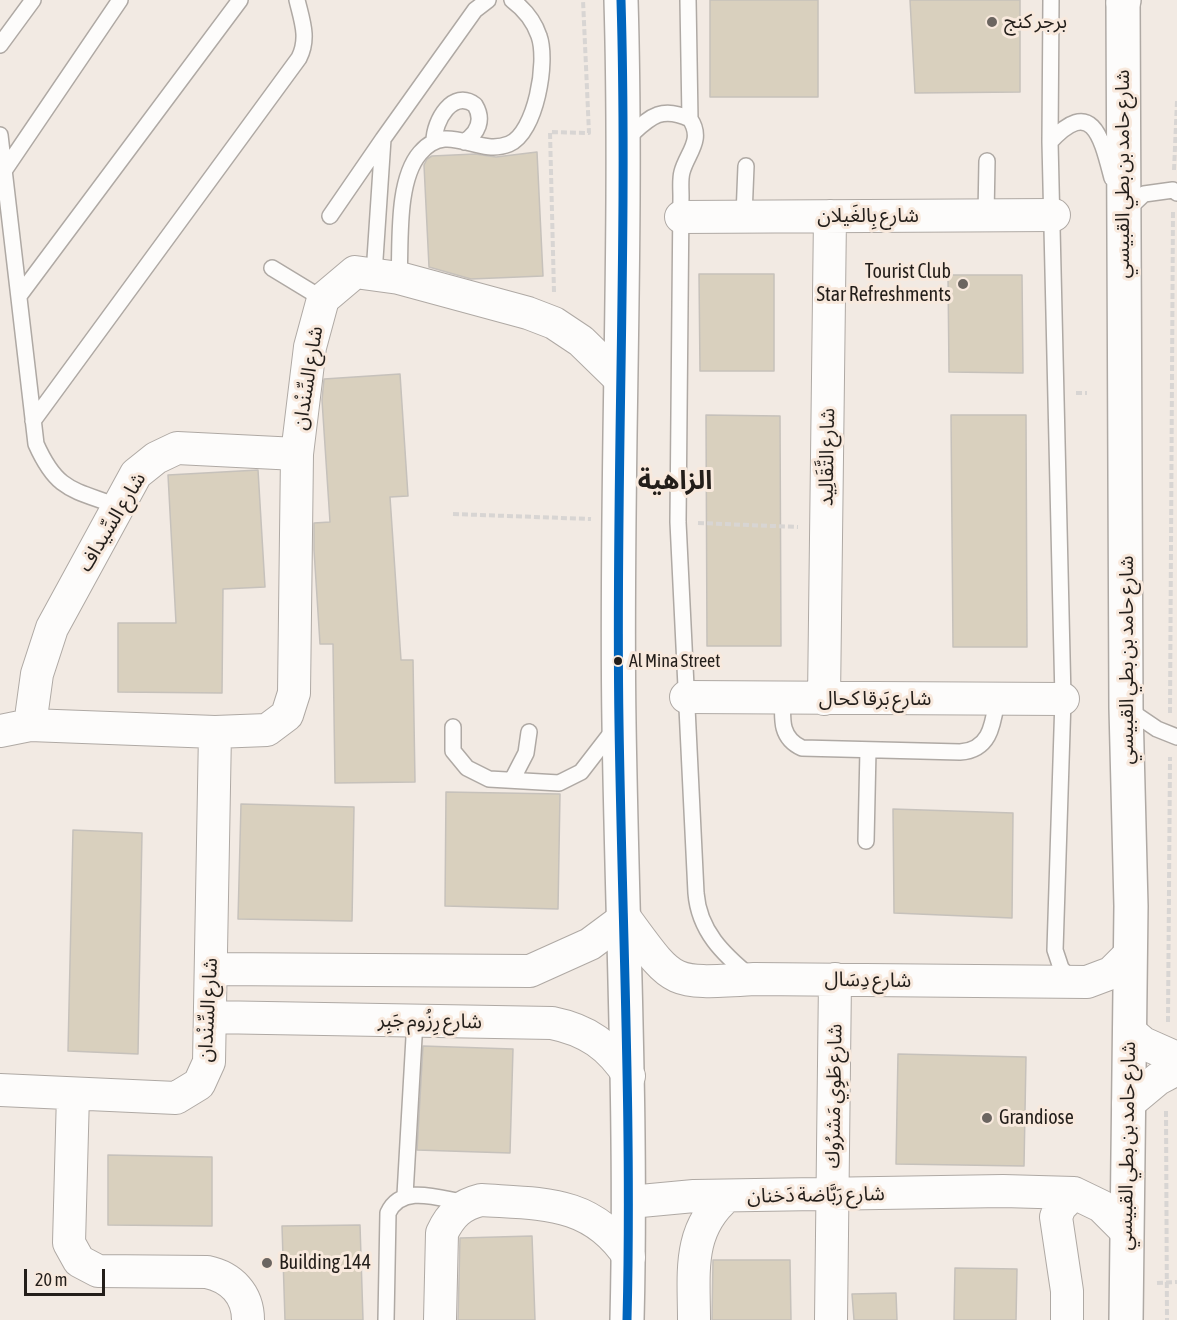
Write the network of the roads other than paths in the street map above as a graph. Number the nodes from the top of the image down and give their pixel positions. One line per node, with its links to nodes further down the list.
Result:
1 (33, 0): 11 (lane)
2 (120, 0): 21 (lane)
3 (240, 0): 34 (lane)
4 (297, 0): 37 (lane)
5 (488, 0): 14 (lane)
6 (512, 0): 18 (lane)
7 (621, 0): 15 (main road)
8 (688, 0): 12 (lane)
9 (1051, 0): 17 (lane)
10 (1123, 1): 30 (main road, شارع حامد بن بطي القبيسي)
11 (0, 45)
12 (690, 119): 15 (lane); 31 (lane)
13 (0, 135): 21 (lane)
14 (383, 139): 22 (lane); 27 (lane)
15 (625, 140): 36 (main road)
16 (434, 141): 18 (lane); 18 (lane); 23 (lane)
17 (1050, 141): 26 (lane); 30 (lane)
18 (464, 142)
19 (987, 161): 25 (lane)
20 (746, 166): 28 (lane)
21 (4, 171): 34 (lane)
22 (380, 184): 23 (lane); 33 (lane)
23 (405, 185): 33 (lane)
24 (1175, 198): 30 (lane)
25 (986, 215): 26 (street, شارع بِالغَيلان); 29 (street, شارع بِالغَيلان)
26 (1054, 215): 44 (lane)
27 (330, 216)
28 (744, 216): 29 (street, شارع بِالغَيلان); 31 (street, شارع بِالغَيلان)
29 (830, 216): 42 (street, شارع التَّقَالِيد)
30 (1122, 216): 45 (main road, شارع حامد بن بطي القبيسي)
31 (681, 217): 40 (lane)
32 (272, 268): 35 (lane)
33 (387, 276): 35 (street, شارع السِّنْدان); 36 (street, شارع السِّنْدان)
34 (19, 296): 37 (lane)
35 (323, 299): 38 (street, شارع السِّنْدان)
36 (620, 380): 46 (main road)
37 (33, 421): 39 (lane)
38 (297, 454): 39 (street, شارع السِّيداف); 50 (street, شارع السِّنْدان)
39 (117, 506): 47 (street, شارع السِّيداف)
40 (686, 697): 41 (street, شارع بَرقا كحال); 57 (lane)
41 (783, 698): 42 (street, شارع بَرقا كحال); 53 (lane)
42 (824, 699): 43 (street, شارع بَرقا كحال)
43 (997, 699): 44 (street, شارع بَرقا كحال); 53 (lane)
44 (1063, 699): 58 (lane)
45 (1126, 708): 52 (lane); 59 (main road, شارع حامد بن بطي القبيسي)
46 (619, 723): 54 (lane); 56 (main road)
47 (30, 725): 49 (street, شارع السِّنْدان); 50 (street, شارع السِّنْدان)
48 (453, 728): 54 (lane)
49 (0, 731)
50 (215, 732): 60 (street, شارع السِّنْدان)
51 (528, 732): 54 (lane)
52 (1173, 742)
53 (868, 750): 55 (lane)
54 (512, 780)
55 (866, 841)
56 (625, 918): 60 (street); 63 (street, شارع دِسَال); 71 (main road)
57 (717, 946): 61 (lane); 63 (lane)
58 (1055, 950): 64 (lane); 65 (lane)
59 (1130, 954): 65 (street, شارع دِسَال); 68 (main road, شارع حامد بن بطي القبيسي)
60 (212, 969): 66 (street, شارع السِّنْدان)
61 (754, 979): 62 (street, شارع دِسَال); 63 (street, شارع دِسَال)
62 (835, 979): 64 (street, شارع دِسَال); 78 (street, شارع طَوِي مَشرُوك)
63 (699, 982)
64 (1022, 982): 65 (street, شارع دِسَال)
65 (1073, 982)
66 (210, 1017): 67 (street, شارع رِزُوم جَبِر); 73 (street, شارع السِّنْدان)
67 (415, 1020): 71 (street, شارع رِزُوم جَبِر); 77 (lane)
68 (1129, 1031): 69 (street); 74 (main road, شارع حامد بن بطي القبيسي)
69 (1177, 1058)
70 (1177, 1069): 74 (street)
71 (629, 1076): 80 (main road)
72 (0, 1090): 73 (street, شارع السِّنْدان)
73 (73, 1094): 85 (street)
74 (1128, 1104): 83 (main road, شارع حامد بن بطي القبيسي)
75 (1003, 1191): 76 (street, شارع رَبَّاضة دَخنان); 78 (street, شارع رَبَّاضة دَخنان); 82 (street, شارع رَبَّاضة دَخنان)
76 (1074, 1193): 82 (street); 83 (street, شارع رَبَّاضة دَخنان)
77 (405, 1195): 81 (lane); 86 (lane)
78 (833, 1195): 79 (street, شارع رَبَّاضة دَخنان); 90 (street, شارع طَوِي مَشرُوك)
79 (727, 1196): 80 (street, شارع رَبَّاضة دَخنان); 89 (street)
80 (630, 1202): 84 (main road)
81 (468, 1203): 84 (street); 87 (street)
82 (1057, 1223): 91 (street)
83 (1126, 1231): 92 (main road, شارع حامد بن بطي القبيسي)
84 (629, 1257): 88 (main road)
85 (248, 1320)
86 (386, 1320)
87 (440, 1320)
88 (627, 1320)
89 (694, 1320)
90 (831, 1320)
91 (1067, 1320)
92 (1126, 1320)

